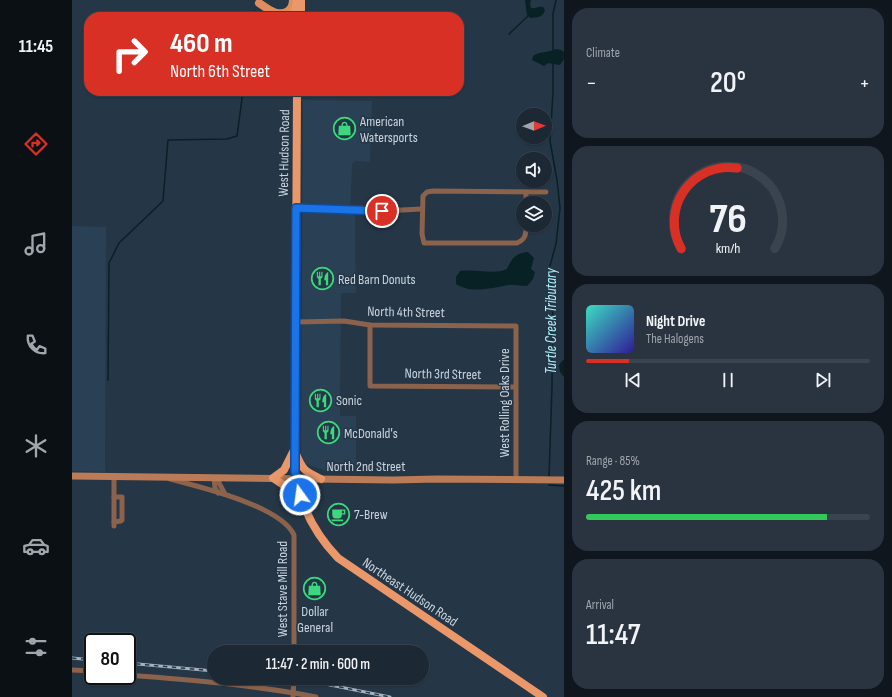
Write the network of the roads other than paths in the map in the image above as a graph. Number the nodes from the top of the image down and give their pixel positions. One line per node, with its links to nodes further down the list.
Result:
1 (293, 0): 7 (main road)
2 (297, 0): 8 (highway)
3 (301, 0): 9 (highway)
4 (257, 2): 5 (main road); 6 (main road)
5 (266, 12)
6 (274, 12)
7 (286, 12)
8 (294, 12)
9 (301, 12)
10 (297, 96): 14 (highway, West Hudson Road)
11 (526, 192): 12 (street); 13 (street); 15 (street)
12 (546, 192)
13 (526, 196)
14 (296, 208): 15 (street); 17 (highway, West Hudson Road)
15 (422, 209): 16 (street)
16 (526, 232)
17 (296, 322): 18 (street, North 4th Street); 21 (highway, West Hudson Road)
18 (370, 325): 19 (street, North 4th Street); 20 (street, North 3rd Street)
19 (516, 326): 20 (street, West Rolling Oaks Drive)
20 (515, 387): 29 (street, West Rolling Oaks Drive)
21 (295, 450): 26 (highway); 27 (highway, West Hudson Road); 28 (highway)
22 (72, 476): 23 (main road, North 2nd Street)
23 (114, 477): 24 (main road, North 2nd Street); 34 (street)
24 (167, 478): 25 (main road, North 2nd Street); 31 (street, West Stave Mill Road)
25 (216, 478): 26 (main road, North 2nd Street); 31 (street); 32 (street)
26 (273, 478): 27 (main road, North 2nd Street); 33 (highway)
27 (296, 479): 28 (main road, North 2nd Street); 33 (highway, Northeast Hudson Road)
28 (321, 479): 29 (main road, North 2nd Street)
29 (516, 480): 30 (main road, North 2nd Street)
30 (564, 480)
31 (218, 493): 32 (street, West Stave Mill Road)
32 (225, 494): 35 (street, West Stave Mill Road)
33 (300, 495): 42 (highway, Northeast Hudson Road)
34 (114, 497): 34 (street)
35 (294, 645)
36 (72, 670): 37 (street)
37 (84, 671)
38 (136, 675): 40 (street)
39 (294, 685): 40 (street)
40 (293, 695): 41 (street)
41 (316, 697)
42 (543, 697)

